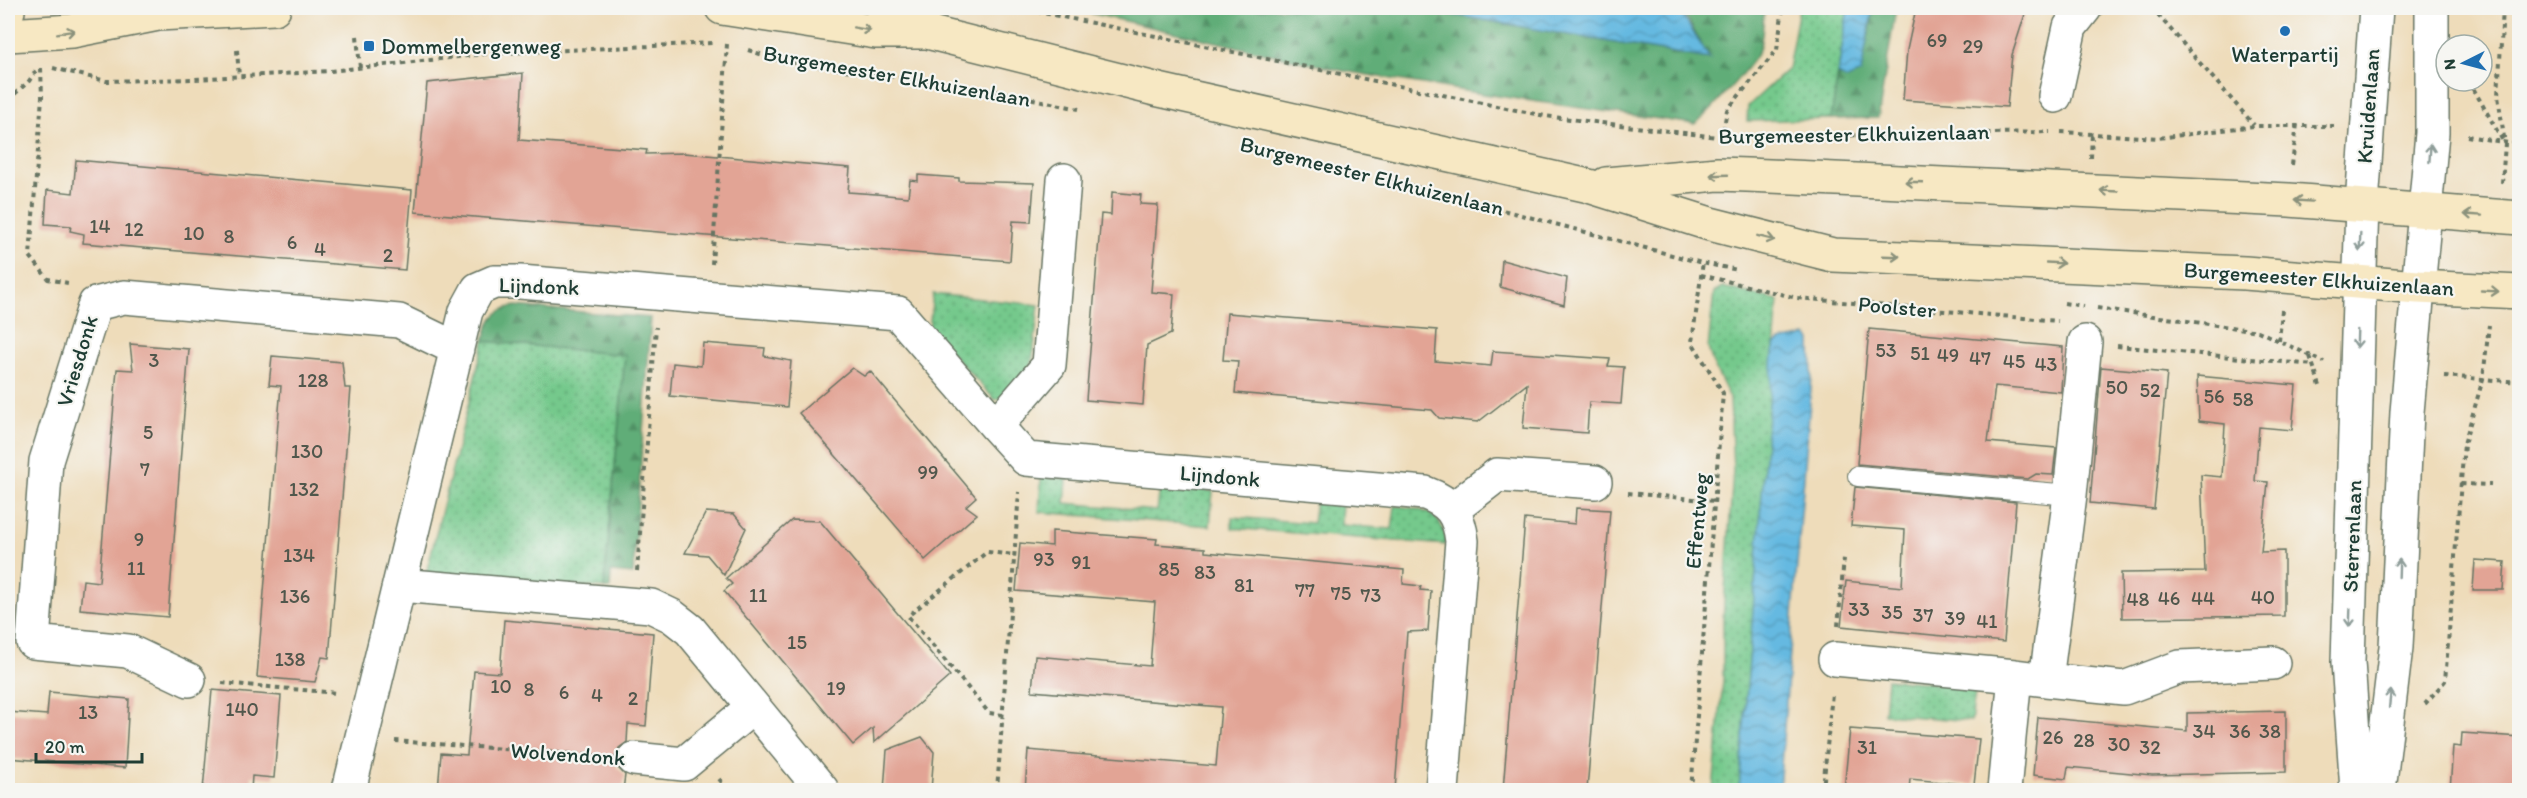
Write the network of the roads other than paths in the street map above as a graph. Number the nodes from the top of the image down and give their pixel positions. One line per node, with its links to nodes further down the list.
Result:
1 (124, 8): 8 (street)
2 (274, 8): 8 (street)
3 (722, 8): 9 (street, Burgemeester Elkhuizenlaan, one-way to 9)
4 (882, 8): 9 (street, Burgemeester Elkhuizenlaan)
5 (2085, 8): 11 (street)
6 (2376, 8): 14 (street, Kruidenlaan)
7 (2432, 8): 15 (street, one-way to 7)
8 (158, 14): 10 (street, one-way to 8)
9 (931, 33): 13 (street, Burgemeester Elkhuizenlaan)
10 (8, 35)
11 (2055, 96)
12 (1064, 180): 22 (street)
13 (1589, 186): 14 (street, Burgemeester Elkhuizenlaan, one-way to 13); 17 (street, Burgemeester Elkhuizenlaan, one-way to 17)
14 (2362, 204): 15 (street, Burgemeester Elkhuizenlaan); 17 (street, Kruidenlaan, one-way to 17)
15 (2426, 212): 16 (street, Burgemeester Elkhuizenlaan, one-way to 15); 18 (street)
16 (2520, 218)
17 (2359, 280): 18 (street, Burgemeester Elkhuizenlaan); 39 (street, Sterrenlaan, one-way to 39)
18 (2418, 287): 19 (street, Burgemeester Elkhuizenlaan, one-way to 19); 40 (street, one-way to 18)
19 (2520, 292)
20 (2085, 342): 25 (street)
21 (457, 349): 22 (street, Lijndonk); 27 (street, Lijndonk); 28 (street, Vriesdonk)
22 (996, 426): 26 (street, Lijndonk)
23 (1858, 476): 25 (lane)
24 (1595, 482): 26 (street)
25 (2070, 495): 31 (street)
26 (1453, 509): 37 (street)
27 (399, 585): 33 (street); 35 (street, Lijndonk)
28 (20, 641): 32 (street, Vriesdonk)
29 (1835, 658): 31 (street)
30 (2273, 663): 31 (street)
31 (2030, 678): 38 (street)
32 (189, 680)
33 (753, 707): 34 (street, Wolvendonk); 36 (street)
34 (634, 759)
35 (349, 790)
36 (822, 790)
37 (1442, 790)
38 (2004, 790)
39 (2357, 790)
40 (2379, 790)

